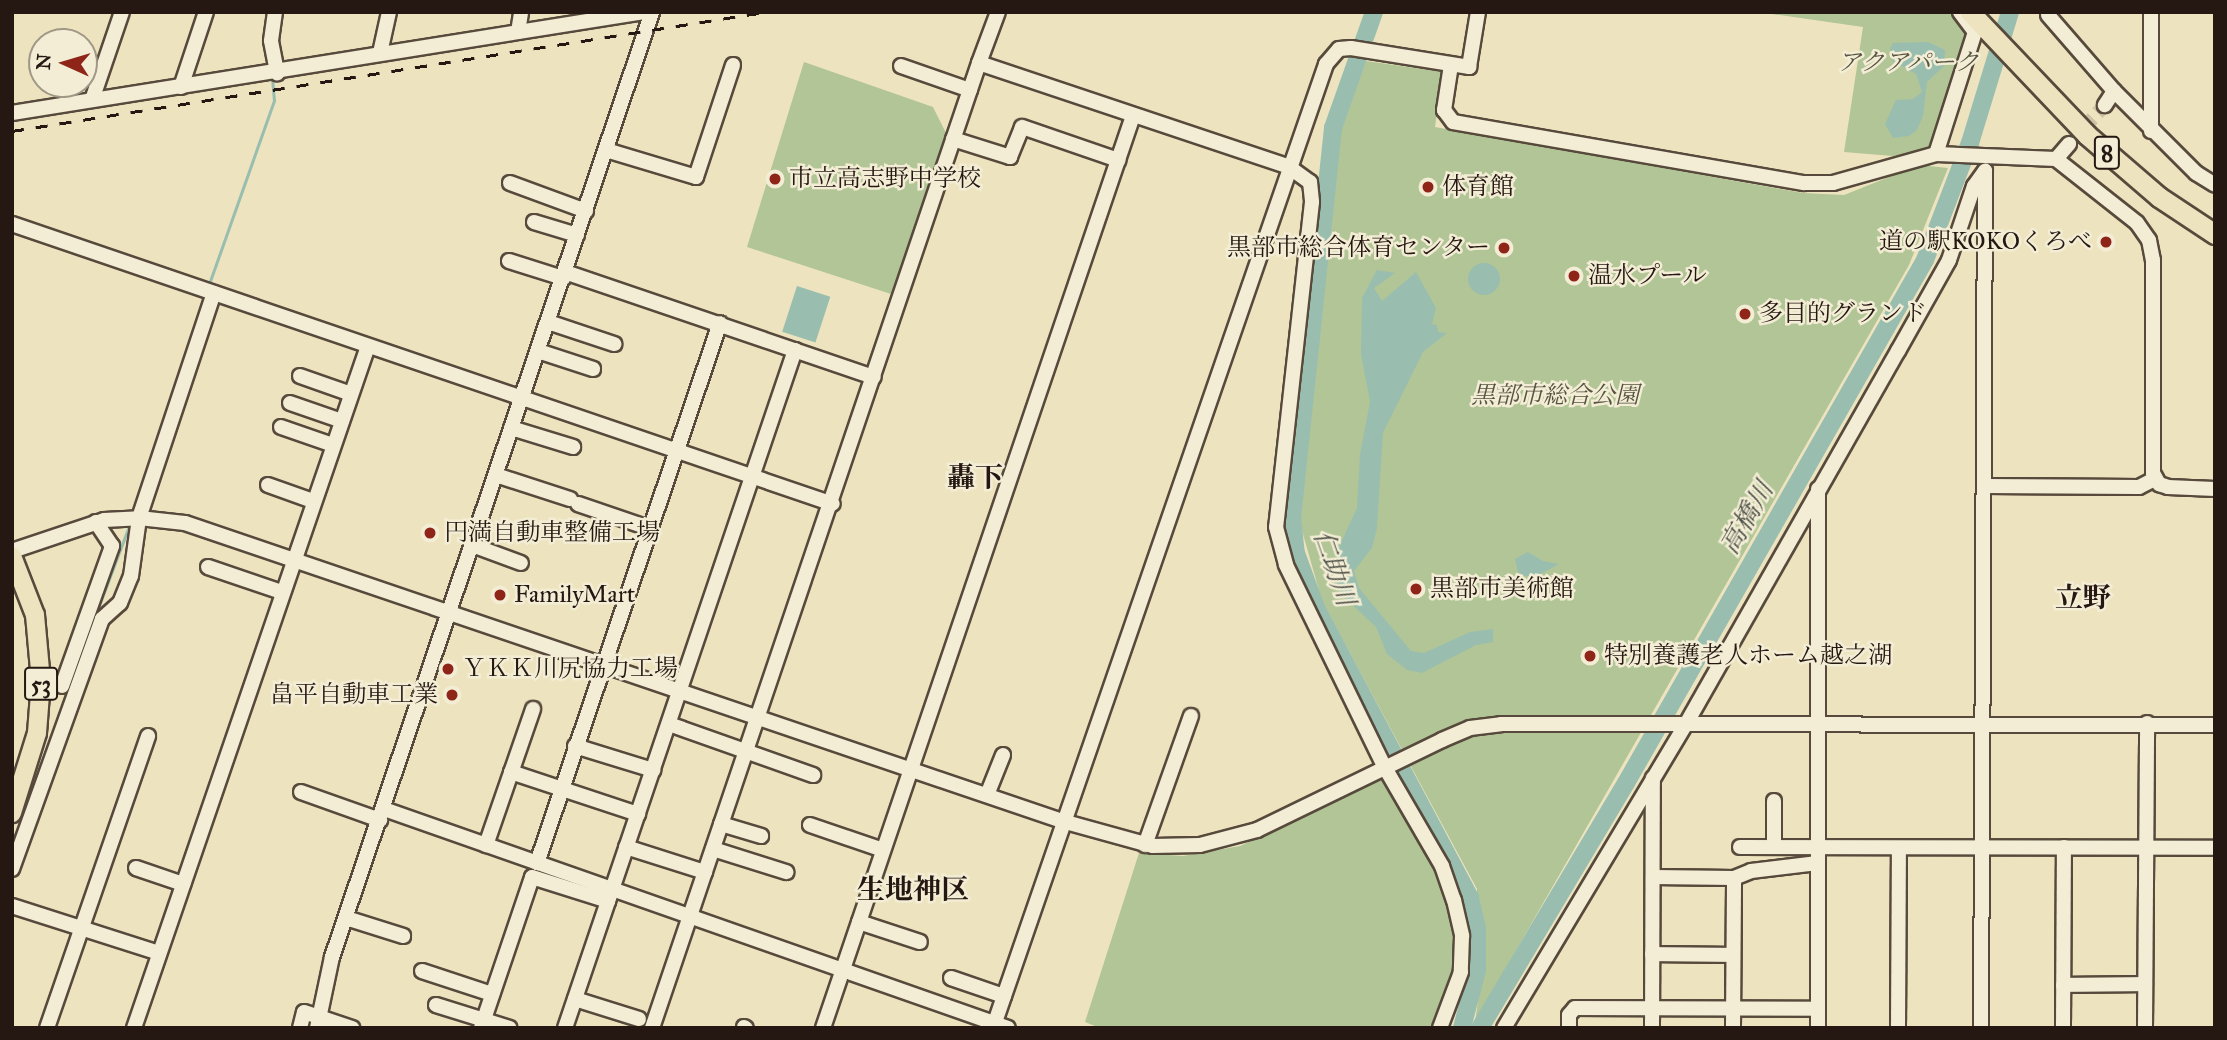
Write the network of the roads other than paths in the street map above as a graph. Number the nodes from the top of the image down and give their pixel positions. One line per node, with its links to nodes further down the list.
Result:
1 (121, 12): 24 (street)
2 (206, 12): 21 (street)
3 (275, 12): 20 (street)
4 (389, 12): 15 (street)
5 (521, 12): 14 (street)
6 (644, 12): 14 (street)
7 (652, 12): 31 (street)
8 (998, 12): 16 (street)
9 (1478, 12): 18 (street)
10 (1960, 12): 32 (street)
11 (2151, 12): 28 (street)
12 (2048, 15): 23 (street)
13 (1976, 18): 43 (highway, 8)
14 (518, 33): 15 (street)
15 (380, 53): 20 (street)
16 (979, 63): 22 (street); 27 (street)
17 (733, 65): 31 (street)
18 (1451, 65): 32 (street); 36 (street)
19 (901, 66): 22 (street)
20 (277, 73): 21 (street)
21 (181, 87): 24 (street)
22 (970, 90): 29 (street)
23 (2115, 91): 25 (street); 28 (street)
24 (92, 100): 26 (street)
25 (2105, 105)
26 (12, 113)
27 (1133, 116): 35 (street); 36 (street)
28 (2151, 131): 39 (street)
29 (953, 139): 35 (street); 56 (street)
30 (2069, 144): 34 (street)
31 (606, 150): 40 (street)
32 (1940, 154): 33 (street)
33 (1985, 155): 34 (street); 37 (street)
34 (2056, 159): 68 (street)
35 (1118, 160): 103 (street)
36 (1289, 167): 102 (street); 116 (street)
37 (1986, 171): 70 (street); 71 (street)
38 (510, 183): 40 (street)
39 (2215, 185)
40 (586, 211): 44 (street)
41 (534, 222): 44 (street)
42 (12, 224): 47 (street)
43 (2215, 234)
44 (578, 235): 46 (street)
45 (509, 261): 46 (street)
46 (564, 275): 48 (street); 49 (street)
47 (214, 293): 51 (street); 75 (street)
48 (548, 322): 50 (street); 52 (street)
49 (720, 323): 53 (street); 65 (street)
50 (614, 344)
51 (368, 346): 57 (street); 58 (street)
52 (538, 351): 54 (street); 58 (street)
53 (795, 351): 56 (street); 67 (street)
54 (593, 369)
55 (300, 376): 57 (street)
56 (874, 377): 74 (street)
57 (351, 394): 60 (street)
58 (521, 400): 62 (street); 65 (street)
59 (290, 403): 60 (street)
60 (342, 421): 63 (street)
61 (281, 427): 63 (street)
62 (511, 428): 64 (street); 66 (street)
63 (333, 445): 73 (street)
64 (573, 447)
65 (676, 451): 67 (street); 77 (street)
66 (496, 475): 77 (street); 78 (street)
67 (754, 477): 74 (street); 88 (street)
68 (2155, 479): 70 (street); 72 (street)
69 (268, 485): 73 (street)
70 (1986, 486): 92 (street)
71 (1818, 487): 95 (street); 96 (street)
72 (2215, 489)
73 (313, 501): 80 (street)
74 (833, 504): 90 (street)
75 (139, 518): 76 (street); 80 (street); 87 (street)
76 (96, 522): 79 (street); 87 (street)
77 (649, 527): 85 (street)
78 (472, 545): 81 (street); 84 (street)
79 (12, 553): 86 (main road, 53)
80 (293, 559): 83 (street); 84 (street)
81 (521, 563)
82 (208, 567): 83 (street)
83 (282, 592): 141 (street)
84 (449, 612): 85 (street); 114 (street)
85 (601, 665): 88 (street); 99 (street)
86 (41, 681): 87 (street); 108 (main road, 53)
87 (69, 689): 136 (street)
88 (681, 691): 90 (street); 94 (street)
89 (533, 709): 105 (street)
90 (757, 716): 100 (street); 103 (street)
91 (1191, 716): 121 (street)
92 (1984, 723): 93 (street); 96 (street); 129 (street)
93 (2147, 723): 97 (street); 125 (street)
94 (669, 724): 100 (street); 104 (street)
95 (1686, 724): 96 (street); 102 (street); 107 (street)
96 (1817, 724): 127 (street)
97 (2215, 725)
98 (148, 736): 147 (street)
99 (580, 748): 104 (street); 109 (street)
100 (745, 752): 106 (street); 117 (street)
101 (1003, 755): 111 (street)
102 (1386, 765): 121 (street); 177 (street)
103 (910, 768): 111 (street); 132 (street)
104 (653, 770): 115 (street)
105 (511, 772): 109 (street); 120 (street)
106 (813, 775)
107 (1653, 776): 139 (street); 178 (street)
108 (16, 777): 113 (main road, 53)
109 (565, 790): 115 (street); 133 (street)
110 (301, 792): 114 (street)
111 (988, 795): 116 (street)
112 (1774, 802): 126 (street)
113 (12, 813)
114 (382, 814): 120 (street); 145 (street)
115 (638, 814): 122 (street)
116 (1062, 821): 121 (street); 159 (street)
117 (721, 824): 119 (street); 131 (street)
118 (810, 825): 132 (street)
119 (761, 836)
120 (486, 845): 133 (street)
121 (1146, 845)
122 (626, 847): 137 (street); 142 (street)
123 (1740, 847): 126 (street)
124 (2064, 847): 125 (street); 129 (street); 157 (street)
125 (2146, 847): 130 (street); 156 (street)
126 (1774, 848): 127 (street)
127 (1818, 848): 128 (street); 134 (street)
128 (1899, 848): 129 (street); 183 (street)
129 (1983, 848): 184 (street)
130 (2215, 848)
131 (713, 849): 137 (street); 138 (street)
132 (883, 850): 146 (street)
133 (537, 863): 142 (street)
134 (1818, 863): 140 (street); 164 (street)
135 (136, 868): 141 (street)
136 (12, 869)
137 (705, 872): 144 (street)
138 (786, 872)
139 (1653, 877): 140 (street); 151 (street)
140 (1734, 878): 152 (street)
141 (183, 884): 150 (street)
142 (609, 896): 144 (street); 158 (street); 160 (street)
143 (12, 906): 147 (street)
144 (691, 916): 153 (street); 175 (street)
145 (345, 918): 148 (street); 166 (street)
146 (859, 922): 149 (street); 153 (street)
147 (82, 929): 150 (street); 169 (street)
148 (403, 936)
149 (920, 942)
150 (159, 953): 170 (street)
151 (1652, 954): 152 (street); 163 (street)
152 (1734, 956): 162 (street)
153 (843, 970): 168 (street); 176 (street)
154 (422, 971): 158 (street)
155 (951, 978): 159 (street)
156 (2145, 984): 157 (street); 186 (street)
157 (2063, 985): 185 (street)
158 (492, 994): 167 (street)
159 (1004, 996): 168 (street)
160 (575, 999): 165 (street); 174 (street)
161 (436, 1004): 167 (street)
162 (1733, 1007): 163 (street); 164 (street); 181 (street)
163 (1652, 1008): 179 (street); 180 (street)
164 (1818, 1009): 182 (street)
165 (639, 1019)
166 (317, 1022): 171 (street); 172 (street)
167 (482, 1023): 173 (street)
168 (999, 1026)
169 (47, 1028)
170 (134, 1028)
171 (300, 1028)
172 (352, 1028)
173 (510, 1028)
174 (565, 1028)
175 (652, 1028)
176 (824, 1028)
177 (1440, 1028)
178 (1504, 1028)
179 (1569, 1028)
180 (1652, 1028)
181 (1733, 1028)
182 (1818, 1028)
183 (1898, 1028)
184 (1981, 1028)
185 (2063, 1028)
186 (2145, 1028)

